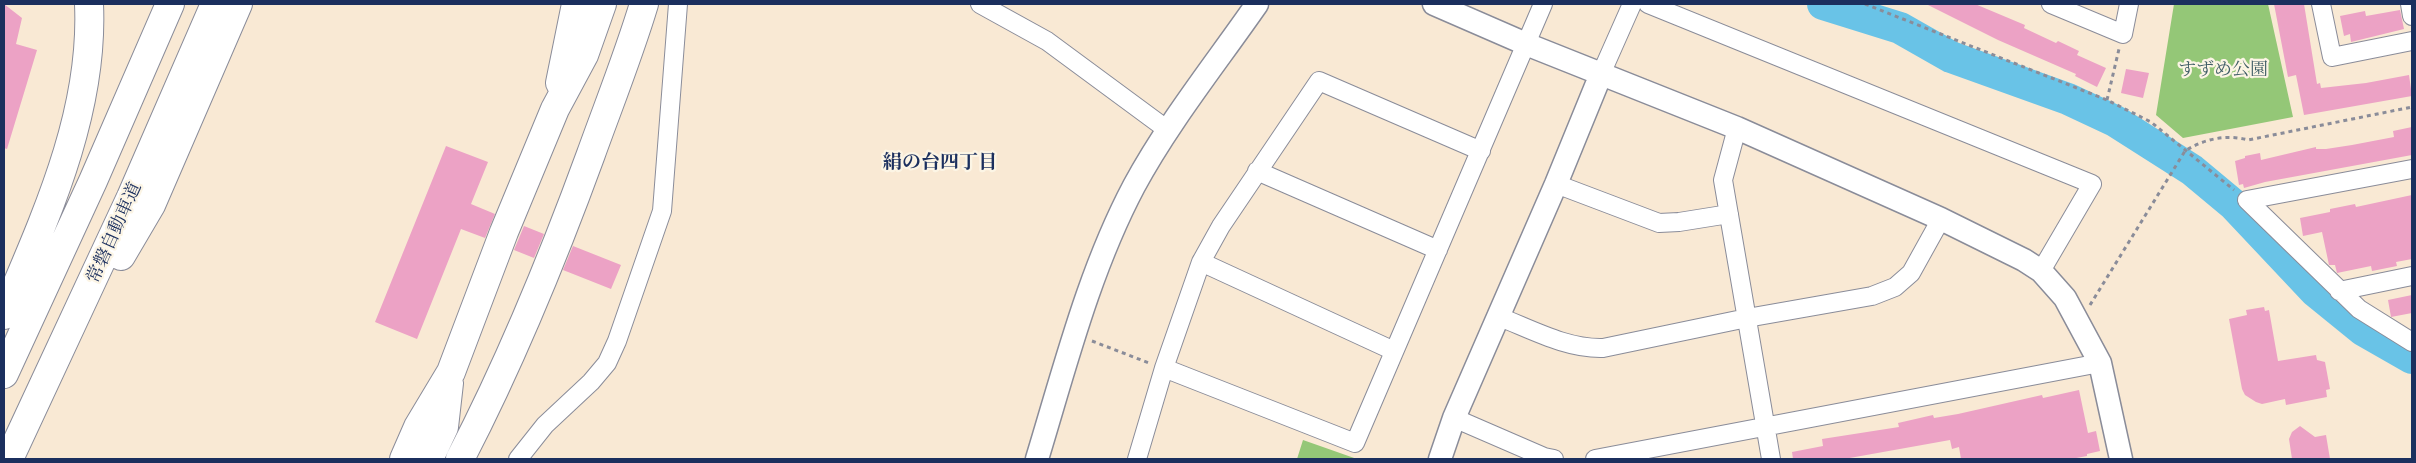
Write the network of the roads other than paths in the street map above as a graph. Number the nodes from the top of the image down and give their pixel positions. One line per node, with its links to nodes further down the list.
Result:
1 (89, 4): 39 (highway)
2 (170, 4): 47 (highway)
3 (215, 4): 48 (highway, 常磐自動車道)
4 (238, 4): 48 (highway)
5 (576, 4): 25 (highway)
6 (602, 4): 25 (highway)
7 (633, 4): 21 (highway)
8 (644, 4): 21 (highway)
9 (678, 4): 57 (street)
10 (980, 4): 27 (street)
11 (1256, 4): 27 (street)
12 (1434, 4): 23 (street)
13 (1543, 4): 23 (street)
14 (1632, 4): 24 (street)
15 (1648, 4): 36 (street)
16 (2050, 4): 17 (street)
17 (2129, 4)
18 (2321, 4): 22 (street)
19 (2410, 4): 20 (street)
20 (2412, 16)
21 (633, 41): 49 (highway)
22 (2412, 41)
23 (1526, 44): 24 (street); 28 (street)
24 (1601, 74): 26 (street); 31 (street)
25 (555, 109): 46 (highway)
26 (1737, 128): 32 (street); 33 (street)
27 (1169, 131): 58 (street)
28 (1481, 151): 30 (street); 34 (street)
29 (2412, 169): 38 (street)
30 (1257, 171): 34 (street); 35 (street)
31 (1556, 184): 32 (street); 40 (street)
32 (1729, 214): 41 (street)
33 (1941, 218): 36 (street); 41 (street)
34 (1438, 250): 43 (street)
35 (1201, 262): 43 (street); 45 (street)
36 (2041, 271): 44 (street)
37 (2412, 276): 38 (street)
38 (2339, 291): 42 (street)
39 (4, 315)
40 (1497, 316): 41 (street); 50 (street)
41 (1747, 318): 51 (street)
42 (2412, 342)
43 (1394, 351): 45 (street)
44 (2100, 363): 51 (street); 64 (street)
45 (1164, 368): 59 (street)
46 (451, 372): 53 (highway); 54 (highway)
47 (4, 374)
48 (45, 385): 52 (highway, 常磐自動車道)
49 (484, 413): 55 (highway); 56 (highway)
50 (1454, 418): 60 (street); 61 (street)
51 (1764, 426): 62 (street); 63 (street)
52 (11, 455)
53 (404, 459)
54 (429, 459)
55 (460, 459)
56 (472, 459)
57 (518, 459)
58 (1037, 459)
59 (1137, 459)
60 (1440, 459)
61 (1554, 459)
62 (1594, 459)
63 (1771, 459)
64 (2121, 459)

